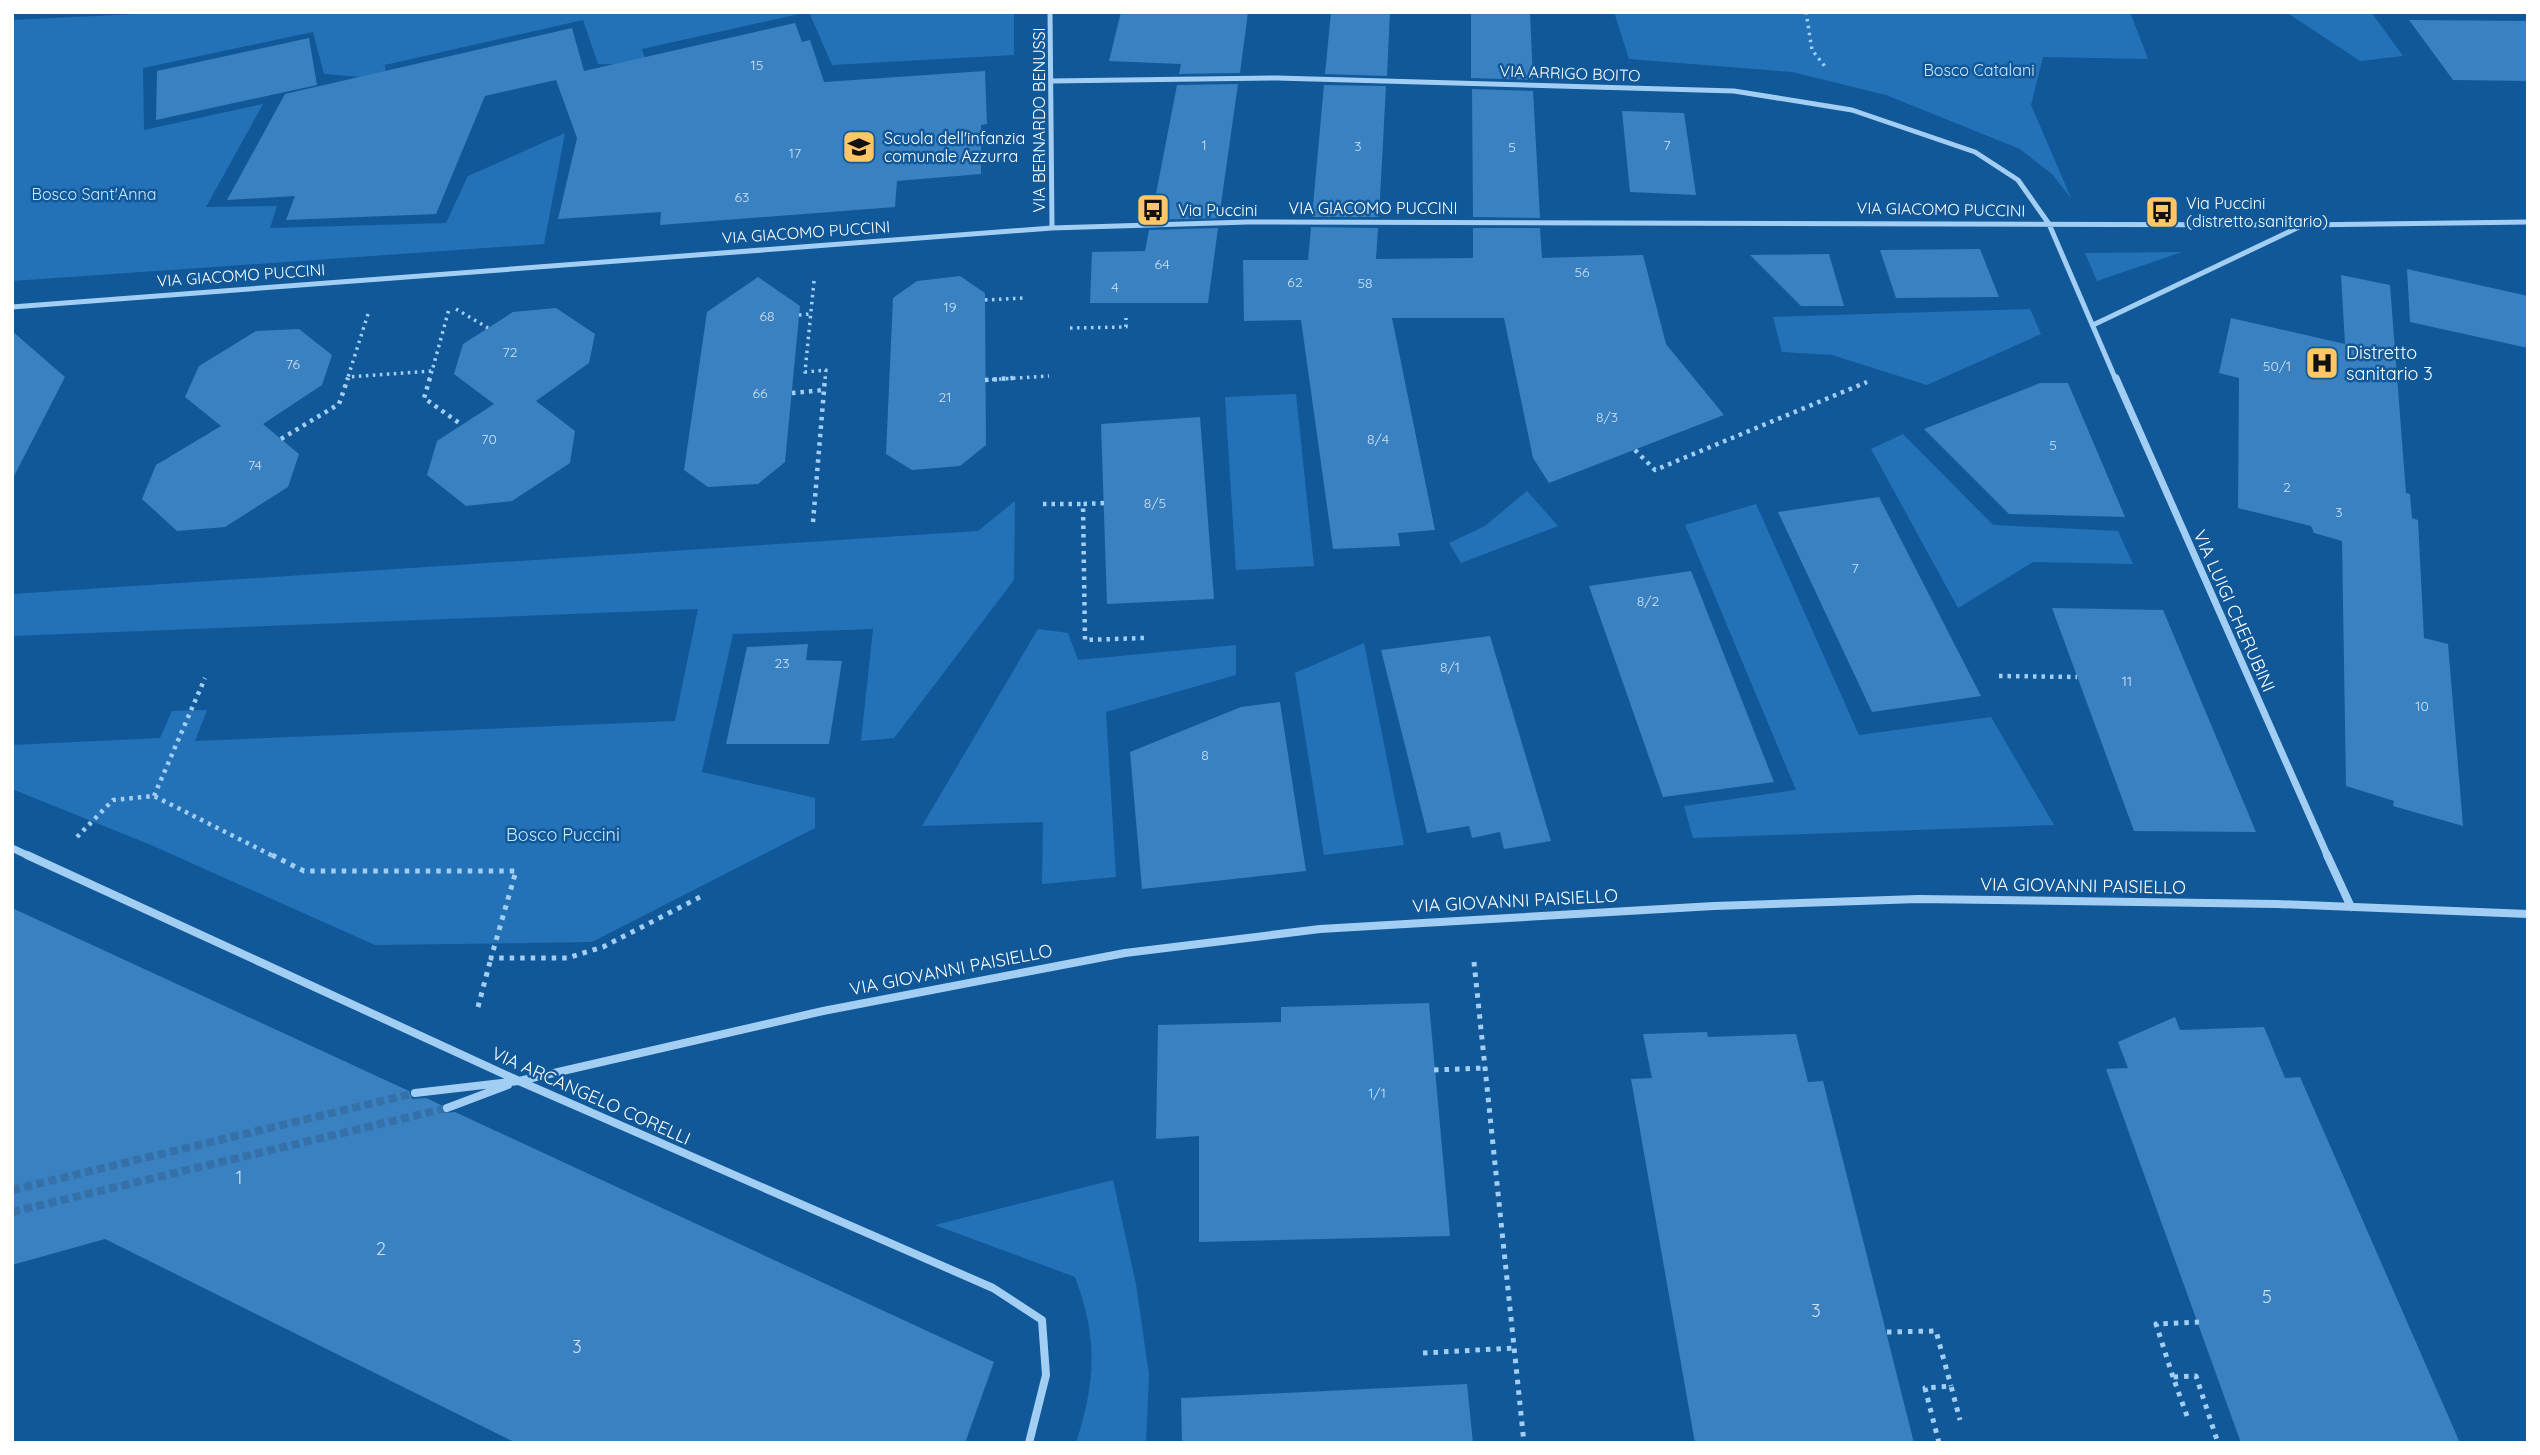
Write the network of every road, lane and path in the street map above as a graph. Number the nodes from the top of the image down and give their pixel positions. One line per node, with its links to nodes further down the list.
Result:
1 (1050, 12): 4 (street, VIA BERNARDO BENUSSI)
2 (1806, 12): 3 (path)
3 (1828, 70)
4 (1051, 81): 6 (street, VIA ARRIGO BOITO); 8 (street, VIA BERNARDO BENUSSI)
5 (2528, 222): 7 (street, VIA GIACOMO PUCCINI)
6 (2049, 224): 7 (street, VIA GIACOMO PUCCINI); 8 (street, VIA GIACOMO PUCCINI); 17 (street, VIA LUIGI CHERUBINI)
7 (2302, 225): 17 (street)
8 (1052, 228): 13 (street, VIA GIACOMO PUCCINI)
9 (814, 279): 15 (path)
10 (1023, 298): 11 (path)
11 (985, 300)
12 (371, 303): 22 (path)
13 (12, 307)
14 (799, 314): 15 (path)
15 (810, 314): 25 (path)
16 (1126, 318): 19 (path)
17 (2093, 325): 42 (street, VIA LUIGI CHERUBINI)
18 (488, 328): 20 (path)
19 (1070, 328)
20 (432, 371): 22 (path); 27 (path)
21 (1049, 376): 23 (path)
22 (348, 377): 28 (path)
23 (985, 380)
24 (1867, 382): 29 (path)
25 (824, 390): 26 (path); 33 (path)
26 (792, 393)
27 (462, 425)
28 (281, 439)
29 (1634, 450)
30 (1104, 503): 32 (path)
31 (1043, 504): 32 (path)
32 (1083, 504): 34 (path)
33 (813, 522)
34 (1144, 638)
35 (1999, 676): 36 (path)
36 (2077, 677)
37 (205, 678): 38 (path)
38 (154, 796): 39 (path); 44 (path)
39 (72, 842)
40 (12, 848): 49 (street, VIA ARCANGELO CORELLI)
41 (704, 895): 44 (path)
42 (2351, 907): 43 (street, VIA GIOVANNI PAISIELLO); 49 (street, VIA GIOVANNI PAISIELLO)
43 (2528, 914)
44 (491, 958): 46 (path)
45 (1474, 962): 47 (path)
46 (478, 1007)
47 (1485, 1068): 48 (path); 54 (path)
48 (1434, 1070)
49 (519, 1081): 50 (street, VIA GIOVANNI PAISIELLO); 51 (street, VIA GIOVANNI PAISIELLO); 60 (street, VIA ARCANGELO CORELLI)
50 (415, 1093)
51 (447, 1108)
52 (2199, 1322): 56 (path)
53 (1887, 1332): 57 (path)
54 (1514, 1348): 55 (path); 61 (path)
55 (1423, 1353)
56 (2173, 1377): 58 (path); 63 (path)
57 (1951, 1386): 59 (path); 62 (path)
58 (2187, 1416)
59 (1960, 1420)
60 (1029, 1443)
61 (1524, 1443)
62 (1939, 1443)
63 (2218, 1443)

